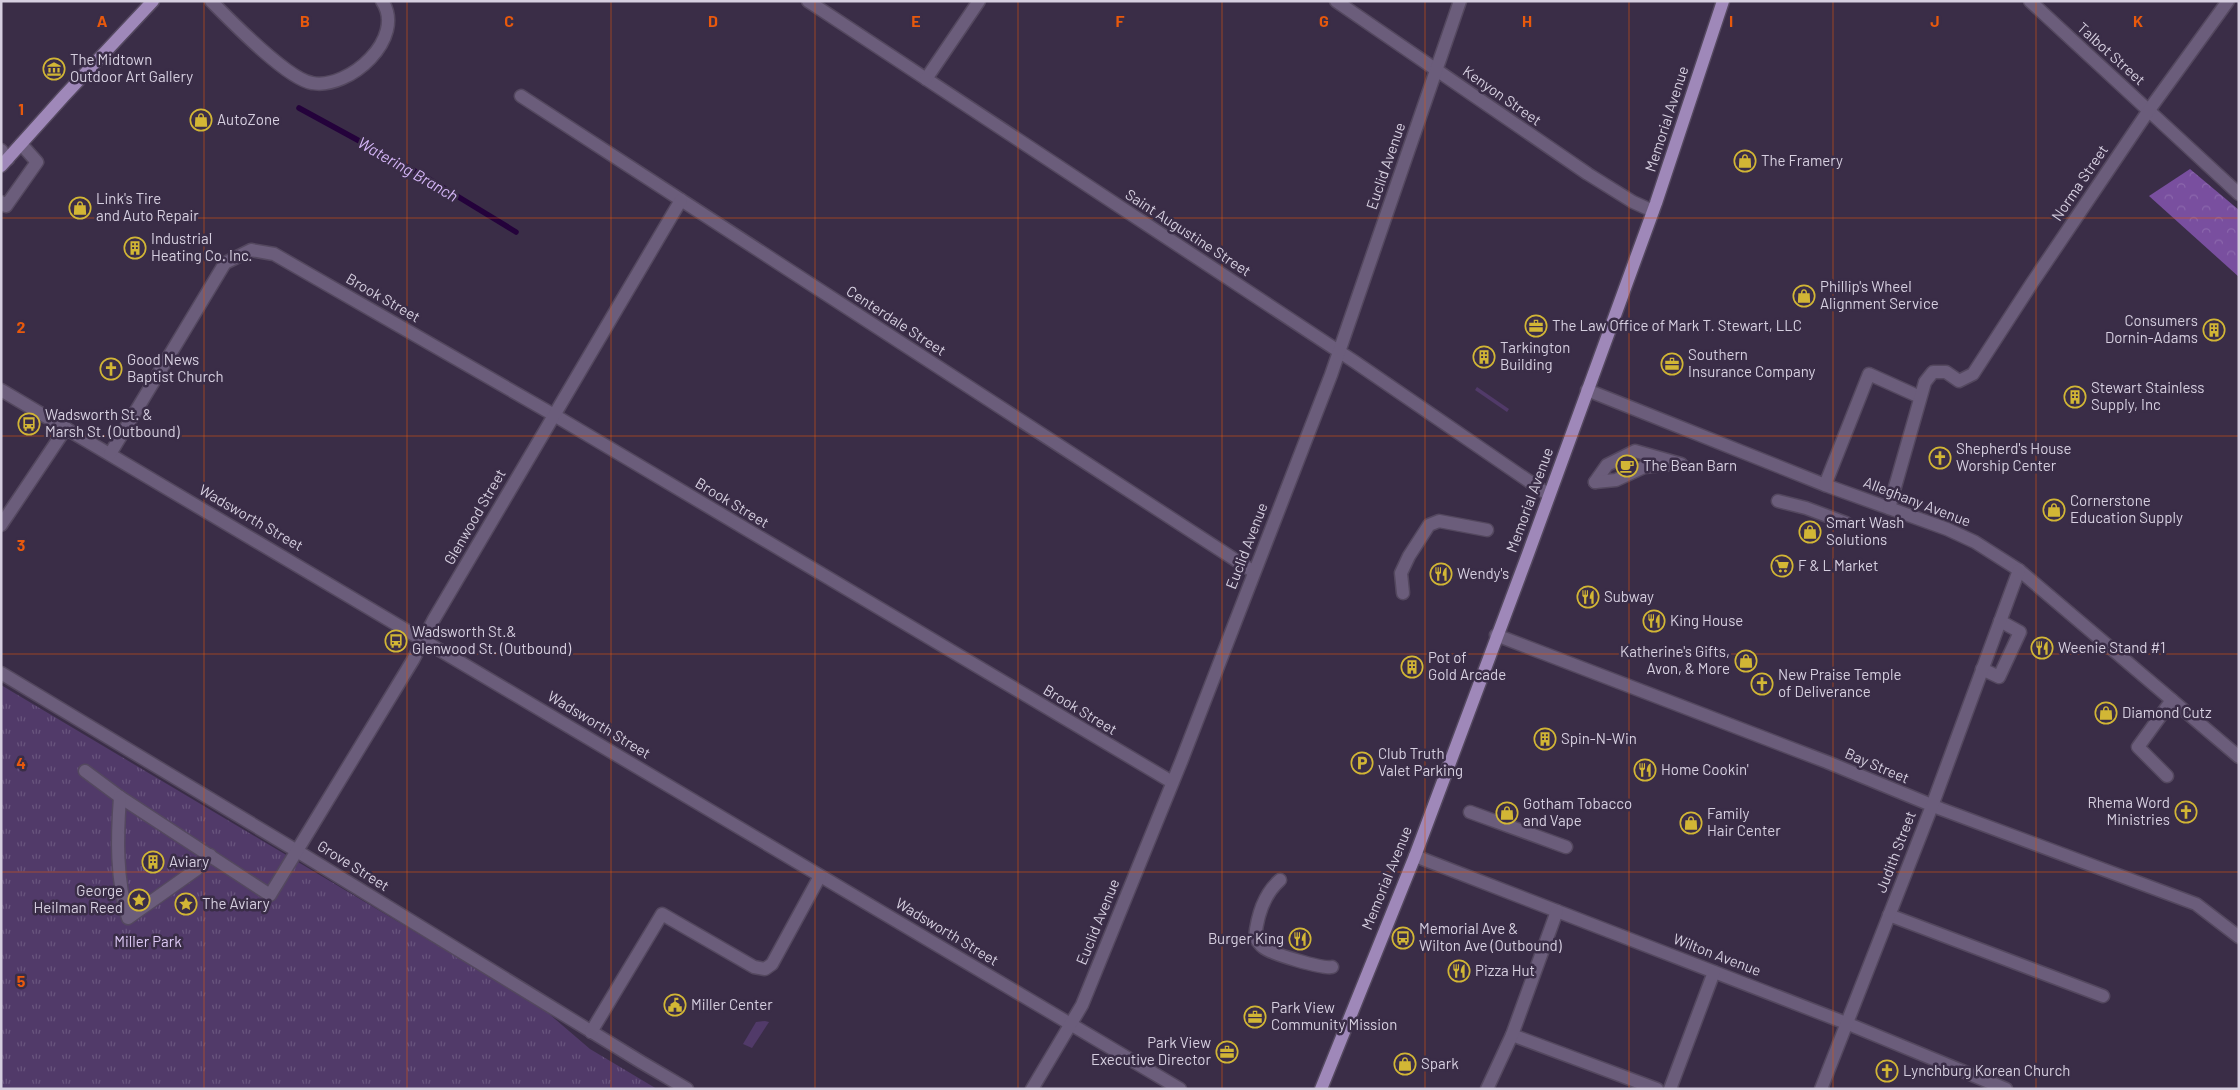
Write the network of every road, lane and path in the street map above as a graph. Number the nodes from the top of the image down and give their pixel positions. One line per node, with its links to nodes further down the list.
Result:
1 (153, 1): 15 (main road)
2 (210, 1): 3 (street)
3 (382, 1)
4 (808, 1): 12 (street, Saint Augustine Street)
5 (979, 1): 12 (street)
6 (1336, 1): 11 (street, Kenyon Street)
7 (1460, 1): 11 (street, Euclid Avenue)
8 (1723, 1): 20 (main road, Memorial Avenue)
9 (2030, 1): 14 (street, Talbot Street)
10 (2228, 1): 14 (street, Norma Street)
11 (1437, 70): 20 (street, Kenyon Street); 21 (street, Euclid Avenue)
12 (926, 79): 21 (street, Saint Augustine Street)
13 (521, 96): 18 (street, Centerdale Street)
14 (2149, 110): 17 (street, Talbot Street); 24 (street, Norma Street)
15 (21, 144): 16 (main road); 19 (street)
16 (3, 160)
17 (2239, 194)
18 (681, 200): 25 (street, Glenwood Street); 37 (street, Centerdale Street)
19 (1, 202)
20 (1653, 211): 23 (main road, Memorial Avenue)
21 (1338, 351): 30 (street, Saint Augustine Street); 37 (street, Euclid Avenue)
22 (1, 390): 26 (street, Wadsworth Street)
23 (1587, 390): 29 (street, Alleghany Avenue); 30 (main road, Memorial Avenue)
24 (1920, 397): 29 (street); 32 (street)
25 (554, 415): 27 (street, Brook Street); 41 (street, Glenwood Street); 48 (street, Brook Street)
26 (66, 428): 27 (street, Wadsworth Street); 34 (street)
27 (110, 454): 41 (street, Wadsworth Street)
28 (1596, 482): 28 (street)
29 (1824, 485): 32 (street, Alleghany Avenue)
30 (1549, 494): 40 (main road, Memorial Avenue)
31 (1778, 501): 33 (street)
32 (1889, 508): 36 (street, Alleghany Avenue)
33 (1846, 523)
34 (1, 525)
35 (1487, 530): 38 (street)
36 (2019, 570): 39 (street, Judith Street); 44 (street, Alleghany Avenue)
37 (1254, 572): 48 (street, Euclid Avenue)
38 (1403, 593)
39 (2000, 621): 42 (street, Judith Street); 42 (street)
40 (1496, 635): 50 (street, Bay Street); 55 (main road, Memorial Avenue)
41 (423, 640): 53 (street, Glenwood Street); 56 (street, Wadsworth Street)
42 (1982, 669): 50 (street, Judith Street)
43 (1, 673): 53 (street, Grove Street)
44 (2172, 700): 45 (street, Alleghany Avenue); 47 (street)
45 (2239, 757)
46 (85, 771): 49 (street)
47 (2167, 776)
48 (1172, 782): 65 (street, Euclid Avenue)
49 (120, 797): 54 (street); 54 (street)
50 (1932, 806): 59 (street, Judith Street); 60 (street, Bay Street)
51 (1470, 812): 52 (street)
52 (1566, 848)
53 (297, 850): 54 (street, Glenwood Street); 66 (street, Grove Street)
54 (210, 855)
55 (1414, 856): 58 (street, Wilton Avenue); 71 (main road, Memorial Avenue)
56 (820, 876): 65 (street, Wadsworth Street); 66 (street)
57 (1280, 880): 61 (street)
58 (1557, 911): 62 (street, Wilton Avenue); 67 (street)
59 (1889, 915): 63 (street); 64 (street, Judith Street)
60 (2239, 937)
61 (1332, 967)
62 (1714, 972): 64 (street, Wilton Avenue); 74 (street)
63 (2103, 996)
64 (1846, 1023): 75 (street, Judith Street); 76 (street, Wilton Avenue)
65 (1071, 1024): 69 (street, Euclid Avenue); 70 (street, Wadsworth Street)
66 (591, 1032): 68 (street, Grove Street)
67 (1512, 1035): 72 (street); 73 (street)
68 (687, 1089)
69 (1032, 1089)
70 (1180, 1089)
71 (1321, 1089)
72 (1487, 1089)
73 (1656, 1089)
74 (1670, 1089)
75 (1821, 1089)
76 (2006, 1089)

